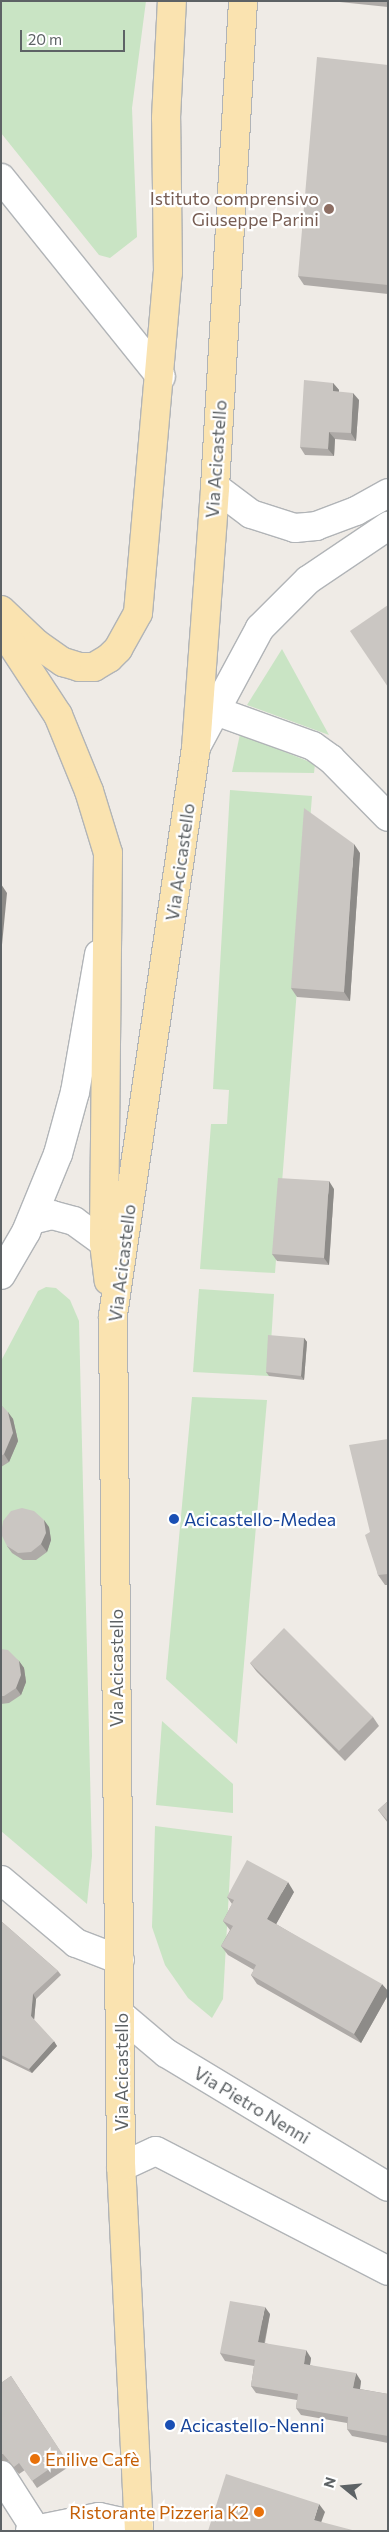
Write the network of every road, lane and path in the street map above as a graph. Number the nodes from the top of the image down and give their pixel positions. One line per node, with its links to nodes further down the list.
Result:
1 (243, 1): 5 (main road, Via Acicastello)
2 (173, 10): 4 (main road)
3 (1, 178): 4 (street)
4 (161, 377): 8 (main road)
5 (215, 487): 6 (street); 11 (main road, Via Acicastello)
6 (388, 493)
7 (388, 526): 10 (street)
8 (1, 610)
9 (1, 628): 13 (main road)
10 (214, 710): 11 (street); 12 (street)
11 (196, 748): 17 (main road, Via Acicastello)
12 (388, 817)
13 (108, 900): 14 (street); 15 (main road)
14 (32, 1220): 15 (street); 16 (street)
15 (104, 1243): 17 (main road)
16 (1, 1275)
17 (114, 1315): 19 (main road, Via Acicastello)
18 (1, 1880): 19 (street)
19 (120, 1960): 20 (main road, Via Acicastello)
20 (121, 2015): 21 (main road, Via Acicastello); 22 (street, Via Pietro Nenni)
21 (122, 2167): 23 (street); 25 (main road, Via Acicastello)
22 (388, 2187)
23 (388, 2271)
24 (1, 2475): 26 (street)
25 (139, 2528): 26 (street)
26 (33, 2530)

